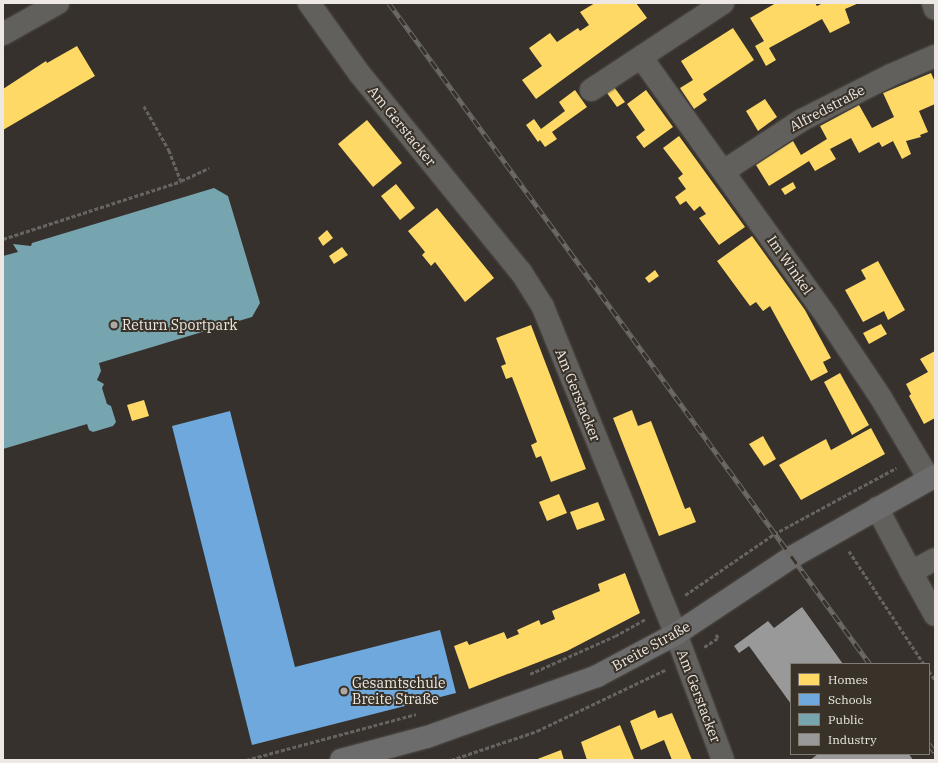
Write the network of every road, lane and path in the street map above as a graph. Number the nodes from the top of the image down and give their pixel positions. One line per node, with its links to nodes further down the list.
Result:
1 (58, 3): 6 (street)
2 (309, 3): 23 (street, Am Gerstacker)
3 (723, 3): 8 (street)
4 (933, 3): 5 (street)
5 (935, 9)
6 (3, 34)
7 (935, 56): 12 (street, Alfredstraße)
8 (641, 57): 9 (street); 12 (street, Im Winkel)
9 (591, 90)
10 (144, 106): 13 (path)
11 (209, 168): 13 (path)
12 (724, 170): 15 (street, Im Winkel)
13 (182, 181): 14 (path)
14 (3, 239)
15 (917, 457): 16 (street, Im Winkel); 18 (path)
16 (932, 477): 17 (main road, Breite Straße)
17 (877, 508): 19 (main road, Breite Straße); 21 (street)
18 (818, 509): 19 (path); 22 (path)
19 (836, 531): 25 (main road, Breite Straße); 26 (path)
20 (935, 559): 21 (street)
21 (911, 572): 24 (street)
22 (693, 590)
23 (665, 608): 25 (street, Am Gerstacker); 27 (path)
24 (935, 615)
25 (676, 634): 30 (main road, Breite Straße); 31 (street, Am Gerstacker)
26 (923, 663)
27 (524, 676)
28 (423, 712): 29 (path)
29 (246, 760)
30 (342, 760)
31 (723, 760)

